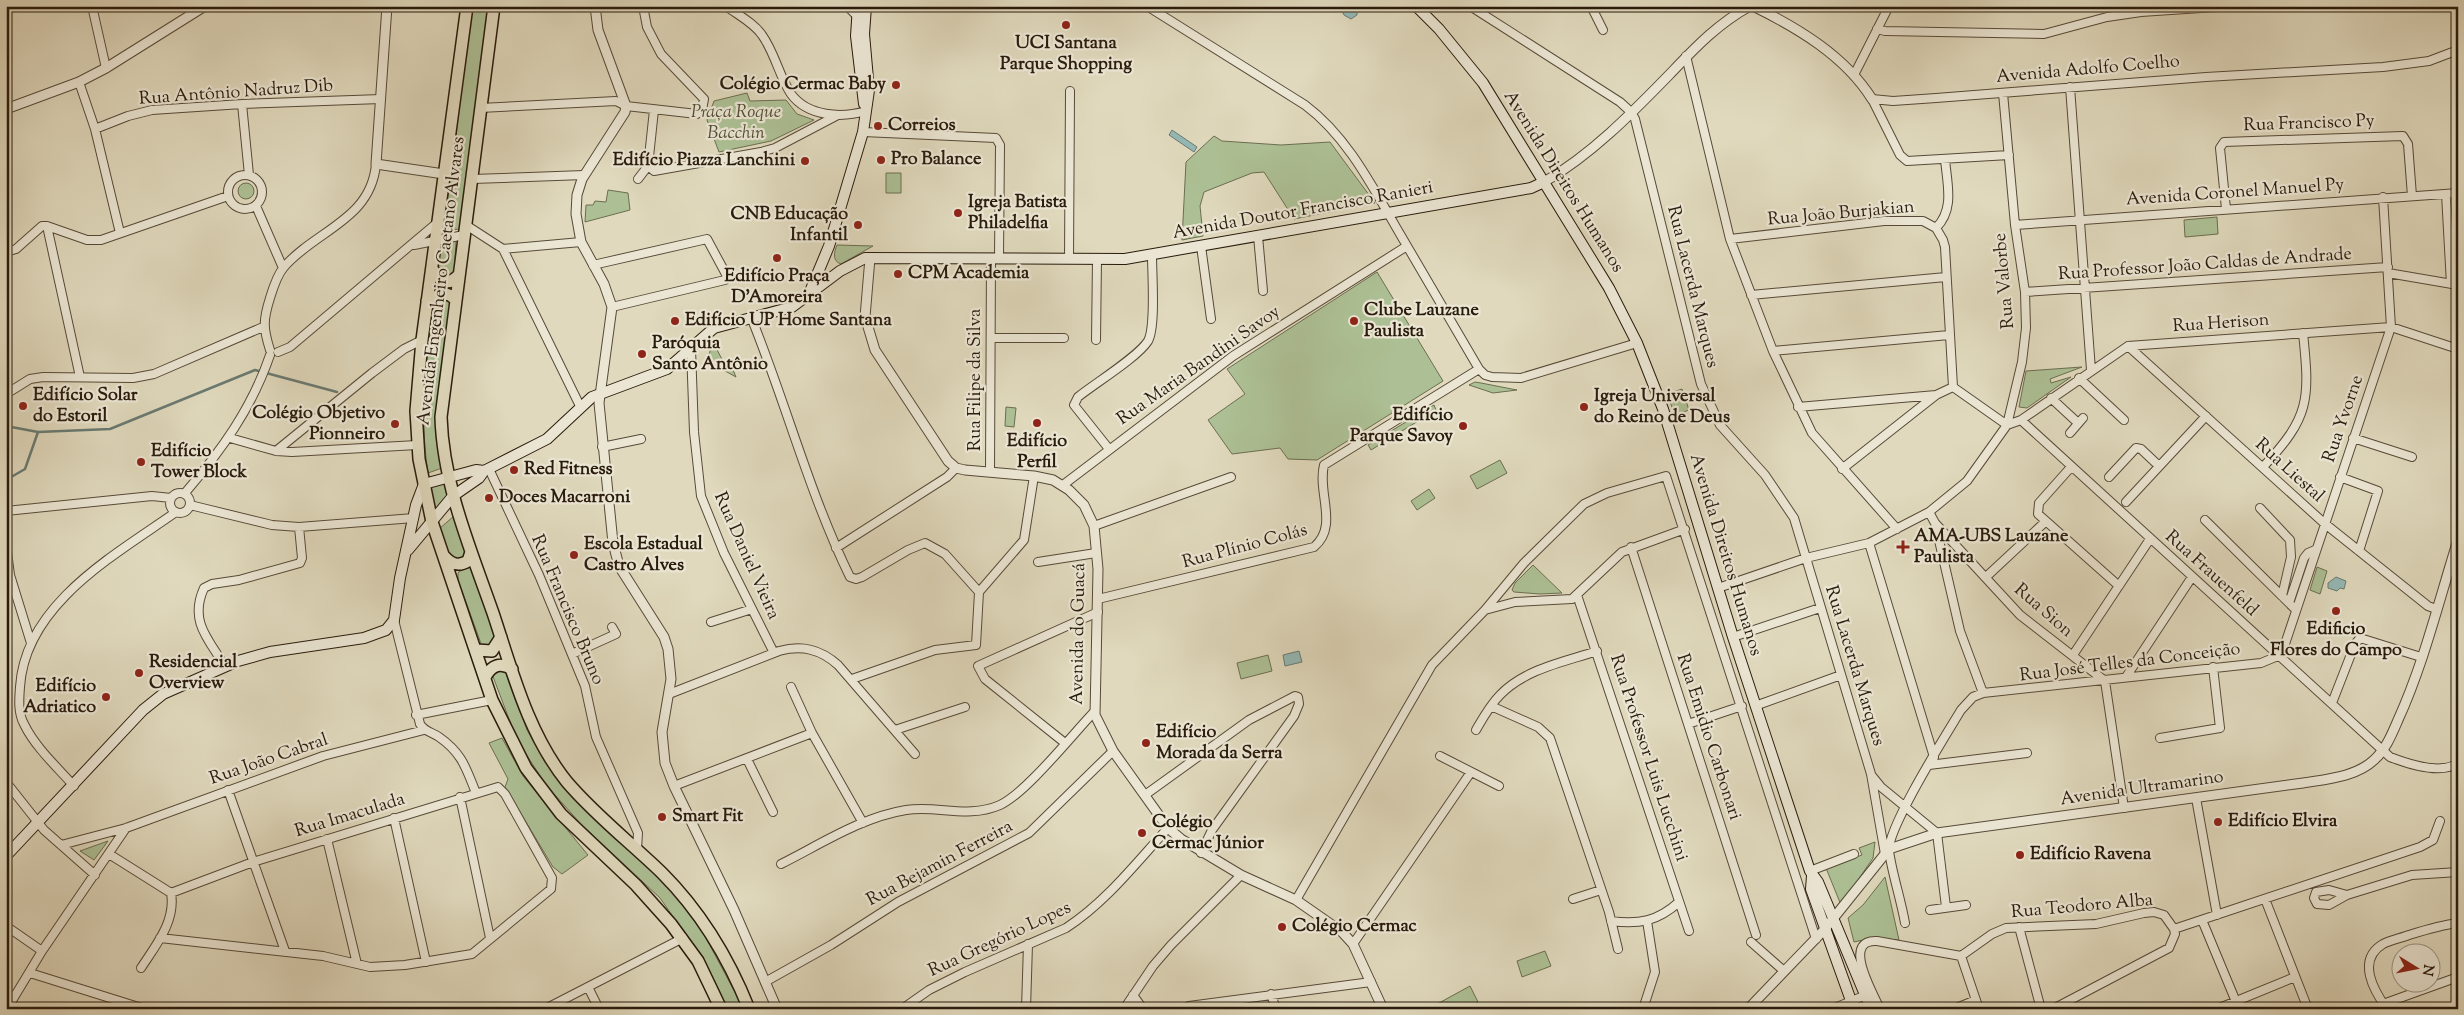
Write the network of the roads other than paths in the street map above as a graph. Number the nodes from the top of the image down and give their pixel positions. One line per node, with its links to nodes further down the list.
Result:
1 (92, 6): 23 (street)
2 (386, 6): 29 (street)
3 (467, 6): 47 (main road, Avenida Engenheiro Caetano Alvares)
4 (494, 6): 34 (main road, Avenida Engenheiro Caetano Alvares)
5 (594, 6): 33 (street)
6 (643, 6): 36 (street)
7 (726, 6): 40 (street)
8 (847, 6): 18 (street)
9 (866, 6): 39 (main road)
10 (1147, 6): 60 (street)
11 (1416, 6): 52 (main road, Avenida Direitos Humanos)
12 (1470, 6): 38 (street)
13 (1591, 6): 20 (street)
14 (1751, 6): 22 (street, Avenida Doutor Francisco Ranieri); 24 (street)
15 (1889, 6): 19 (street)
16 (2231, 6): 19 (street)
17 (200, 8): 23 (street)
18 (857, 11): 39 (main road)
19 (1877, 29): 24 (street)
20 (1603, 30)
21 (2458, 50): 26 (street, Avenida Adolfo Coelho)
22 (1686, 56): 38 (street, Avenida Doutor Francisco Ranieri); 69 (street)
23 (106, 68): 25 (street)
24 (1854, 75): 30 (street)
25 (79, 82): 35 (street); 41 (street)
26 (2070, 87): 28 (street, Avenida Adolfo Coelho); 61 (street)
27 (1070, 91): 81 (street)
28 (2003, 93): 31 (street, Avenida Adolfo Coelho); 43 (street, Rua Valorbe)
29 (381, 99): 32 (street, Rua Antônio Nadruz Dib); 45 (street)
30 (1872, 99): 31 (street, Avenida Adolfo Coelho); 37 (street)
31 (1886, 101): 37 (street)
32 (242, 104): 41 (street, Rua Antônio Nadruz Dib); 48 (street)
33 (626, 106): 34 (street); 36 (street); 49 (street)
34 (480, 108): 50 (main road, Avenida Engenheiro Caetano Alvares)
35 (6, 109)
36 (654, 110): 46 (street)
37 (1878, 110): 44 (street)
38 (1632, 112): 52 (street, Avenida Doutor Francisco Ranieri); 184 (street, Rua Lacerda Marques)
39 (866, 114): 40 (street); 42 (main road)
40 (836, 116): 46 (street)
41 (95, 129): 67 (street)
42 (863, 132): 79 (street, Rua Filipe da Silva); 82 (main road)
43 (2009, 155): 44 (street); 63 (street, Rua Valorbe)
44 (1945, 159): 65 (street)
45 (376, 164): 47 (street); 84 (street)
46 (648, 166): 51 (street)
47 (444, 174): 62 (main road, Avenida Engenheiro Caetano Alvares)
48 (249, 175): 55 (street); 58 (street)
49 (584, 175): 50 (street); 71 (street)
50 (472, 179): 66 (main road, Avenida Engenheiro Caetano Alvares)
51 (638, 179)
52 (1544, 182): 60 (main road, Avenida Doutor Francisco Ranieri); 109 (main road, Avenida Direitos Humanos)
53 (2458, 193): 54 (street, Avenida Coronel Manuel Py)
54 (2446, 194): 56 (street, Avenida Coronel Manuel Py); 90 (street)
55 (228, 196): 58 (street); 67 (street)
56 (2412, 196): 57 (street, Avenida Coronel Manuel Py); 59 (street, Rua Francisco Py)
57 (2383, 197): 59 (street, Avenida Coronel Manuel Py); 86 (street)
58 (256, 206): 84 (street)
59 (2226, 209): 61 (street, Avenida Coronel Manuel Py)
60 (1387, 212): 68 (main road, Avenida Doutor Francisco Ranieri); 74 (street)
61 (2079, 220): 63 (street, Avenida Coronel Manuel Py); 91 (street)
62 (438, 222): 70 (main road, Avenida Engenheiro Caetano Alvares); 72 (street)
63 (2016, 225): 93 (street, Rua Valorbe)
64 (47, 226): 67 (street); 76 (street); 117 (street)
65 (1936, 228): 69 (street, Rua João Burjakian); 89 (street, Rua João Burjakian)
66 (465, 230): 70 (street); 75 (street); 88 (main road, Avenida Engenheiro Caetano Alvares)
67 (120, 233)
68 (1258, 236): 73 (main road, Avenida Doutor Francisco Ranieri); 92 (street)
69 (1730, 239): 94 (street)
70 (435, 241): 72 (street); 85 (main road, Avenida Engenheiro Caetano Alvares)
71 (581, 242): 75 (street); 83 (street)
72 (412, 246): 114 (street)
73 (1201, 246): 77 (main road, Avenida Doutor Francisco Ranieri); 100 (street)
74 (1407, 246): 115 (street); 136 (street, Rua Maria Bandini Savoy)
75 (503, 248): 124 (street)
76 (6, 252)
77 (1152, 256): 80 (main road, Avenida Doutor Francisco Ranieri); 136 (street)
78 (870, 258): 79 (main road, Avenida Doutor Francisco Ranieri); 87 (main road, Avenida Doutor Francisco Ranieri); 142 (street)
79 (995, 259): 81 (main road, Avenida Doutor Francisco Ranieri); 105 (street, Rua Filipe da Silva)
80 (1097, 259): 81 (main road, Avenida Doutor Francisco Ranieri); 108 (street)
81 (1069, 260)
82 (823, 262): 87 (main road); 95 (main road)
83 (593, 265): 98 (street); 98 (street)
84 (283, 268): 102 (street)
85 (432, 270): 88 (main road); 97 (main road, Avenida Engenheiro Caetano Alvares)
86 (2388, 270): 90 (street, Rua Professor João Caldas de Andrade); 91 (street, Rua Professor João Caldas de Andrade); 101 (street)
87 (837, 273): 95 (main road, Avenida Doutor Francisco Ranieri)
88 (458, 276): 96 (main road, Avenida Engenheiro Caetano Alvares)
89 (1946, 277): 94 (street); 104 (street, Rua João Burjakian)
90 (2454, 284)
91 (2084, 288): 93 (street, Rua Professor João Caldas de Andrade); 116 (street)
92 (1263, 291)
93 (2025, 292): 129 (street, Rua Valorbe)
94 (1751, 295): 113 (street)
95 (808, 297): 99 (main road, Avenida Doutor Francisco Ranieri)
96 (455, 299): 97 (main road); 147 (main road, Avenida Engenheiro Caetano Alvares)
97 (428, 301): 107 (main road, Avenida Engenheiro Caetano Alvares)
98 (612, 307): 120 (street)
99 (752, 317): 111 (main road, Avenida Doutor Francisco Ranieri); 177 (street)
100 (1211, 319)
101 (2391, 326): 103 (street, Rua Herison); 112 (street, Rua Herison); 132 (street, Rua Yvorne)
102 (263, 327): 114 (street); 117 (street)
103 (2303, 333): 110 (street, Rua Herison); 141 (street)
104 (1949, 335): 113 (street); 119 (street, Rua João Burjakian)
105 (992, 338): 106 (street); 145 (street, Rua Filipe da Silva)
106 (1064, 338)
107 (422, 340): 134 (main road, Avenida Engenheiro Caetano Alvares); 137 (street)
108 (1096, 340)
109 (1637, 343): 115 (street); 190 (main road, Avenida Direitos Humanos)
110 (2128, 346): 116 (street, Rua Herison); 126 (street, Rua Liestal)
111 (691, 349): 120 (main road, Avenida Doutor Francisco Ranieri); 198 (street, Rua Daniel Vieira)
112 (2458, 349)
113 (1773, 351): 125 (street)
114 (273, 352): 131 (street)
115 (1480, 369): 194 (street, Rua Plínio Colás)
116 (2091, 370): 118 (street, Rua Herison)
117 (80, 377): 121 (street)
118 (2079, 378): 123 (street, Rua Herison); 128 (street)
119 (1952, 387): 122 (street); 129 (street)
120 (600, 393): 124 (main road, Avenida Doutor Francisco Ranieri); 135 (street)
121 (6, 394)
122 (1936, 395): 125 (street); 143 (street)
123 (2051, 398): 127 (street, Rua Herison); 130 (street)
124 (580, 406): 144 (main road, Avenida Doutor Francisco Ranieri)
125 (1798, 407): 143 (street)
126 (2206, 416): 139 (street); 141 (street, Rua Liestal)
127 (2021, 420): 129 (street, Rua Herison); 140 (street, Rua Frauenfeld)
128 (2124, 420)
129 (2007, 425): 161 (street, Rua Valorbe)
130 (2070, 433)
131 (230, 438): 137 (street); 153 (street)
132 (2353, 438): 138 (street); 150 (street, Rua Yvorne)
133 (641, 439): 135 (street)
134 (417, 446): 137 (street); 151 (main road, Avenida Engenheiro Caetano Alvares)
135 (602, 447): 225 (street)
136 (1109, 449): 152 (street, Rua Maria Bandini Savoy)
137 (276, 451)
138 (2412, 457)
139 (2158, 466): 149 (street); 156 (street)
140 (2071, 467): 165 (street); 172 (street, Rua Frauenfeld)
141 (2263, 467): 167 (street, Rua Liestal)
142 (956, 468): 145 (street, Avenida do Guacá); 177 (street)
143 (1842, 469): 171 (street)
144 (487, 470): 147 (main road); 154 (main road); 211 (street, Rua Francisco Bruno)
145 (990, 472): 146 (street, Avenida do Guacá)
146 (1034, 476): 152 (street, Avenida do Guacá); 191 (street)
147 (448, 477): 151 (main road); 154 (main road, Avenida Engenheiro Caetano Alvares)
148 (1231, 477): 168 (street)
149 (2108, 477)
150 (2340, 478): 167 (street, Rua Yvorne); 180 (street)
151 (424, 484): 162 (main road); 164 (main road, Avenida Engenheiro Caetano Alvares)
152 (1063, 485): 168 (street, Avenida do Guacá)
153 (186, 494): 155 (street); 157 (street)
154 (453, 496): 164 (main road); 181 (main road, Avenida Engenheiro Caetano Alvares)
155 (171, 498): 159 (street); 160 (street)
156 (2126, 502)
157 (190, 506): 160 (street); 169 (street)
158 (2260, 508): 193 (street)
159 (6, 511)
160 (176, 512): 207 (street)
161 (1929, 512): 166 (street, Rua Sion); 171 (street, Rua Valorbe)
162 (414, 518): 169 (street); 178 (main road)
163 (2205, 520): 193 (street)
164 (432, 522): 178 (main road); 183 (main road, Avenida Engenheiro Caetano Alvares)
165 (2045, 522): 187 (street); 189 (street)
166 (1935, 523): 187 (street, Rua Sion); 224 (street)
167 (2324, 523): 179 (street, Rua Yvorne); 180 (street, Rua Liestal)
168 (1094, 526): 182 (street, Avenida do Guacá)
169 (299, 527): 215 (street)
170 (1685, 529): 176 (street); 199 (street); 230 (street)
171 (1897, 529): 174 (street, Rua Valorbe)
172 (2150, 539): 188 (street, Rua Frauenfeld); 189 (street)
173 (2458, 540): 197 (street, Avenida Ultramarino)
174 (1869, 543): 184 (street, Rua Valorbe); 246 (street)
175 (6, 544): 186 (street)
176 (1631, 547): 192 (street); 234 (street, Rua Emidio Carbonari)
177 (836, 548): 191 (street)
178 (408, 550): 202 (main road)
179 (2315, 550): 195 (street, Rua Yvorne); 200 (street, Rua Yvorne)
180 (2359, 551): 197 (street, Rua Liestal)
181 (472, 552): 183 (main road); 205 (main road, Avenida Engenheiro Caetano Alvares)
182 (1096, 553): 185 (street); 194 (street, Avenida do Guacá)
183 (444, 556): 208 (main road, Avenida Engenheiro Caetano Alvares)
184 (1806, 558): 190 (street, Rua Valorbe); 196 (street, Rua Lacerda Marques)
185 (1038, 562)
186 (8, 576): 207 (street)
187 (1986, 577): 212 (street, Rua Sion)
188 (2192, 577): 213 (street, Rua Frauenfeld); 220 (street)
189 (2119, 586): 212 (street)
190 (1718, 588): 206 (main road, Avenida Direitos Humanos)
191 (979, 592): 221 (street)
192 (1577, 595): 199 (street); 209 (street, Rua Professor Luis Lucchini)
193 (2282, 596): 195 (street)
194 (1098, 599): 201 (street, Avenida do Guacá)
195 (2289, 603): 200 (street)
196 (1820, 608): 206 (street); 218 (street, Rua Lacerda Marques)
197 (2436, 609): 214 (street, Avenida Ultramarino)
198 (752, 610): 203 (street); 210 (street, Rua Daniel Vieira)
199 (1485, 610): 290 (street)
200 (2296, 610): 213 (street, Rua Yvorne)
201 (1098, 612): 232 (street, Avenida do Guacá); 240 (street)
202 (394, 620): 215 (main road); 233 (street)
203 (711, 622)
204 (612, 627): 211 (street)
205 (501, 637): 208 (main road); 217 (main road, Avenida Engenheiro Caetano Alvares)
206 (1733, 637): 231 (main road, Avenida Direitos Humanos)
207 (32, 643): 253 (street)
208 (476, 650): 219 (main road, Avenida Engenheiro Caetano Alvares)
209 (1597, 651): 229 (street); 291 (street, Rua Professor Luis Lucchini)
210 (774, 653): 221 (street); 225 (street)
211 (572, 654): 273 (street, Rua Francisco Bruno)
212 (2073, 655): 222 (street, Rua Sion)
213 (2278, 656): 216 (street, Rua José Telles da Conceição); 227 (street, Rua Frauenfeld)
214 (2421, 657): 227 (street); 241 (street, Avenida Ultramarino)
215 (225, 666): 253 (main road)
216 (2213, 667): 220 (street, Rua José Telles da Conceição); 239 (street)
217 (512, 669): 219 (main road); 273 (main road, Avenida Engenheiro Caetano Alvares)
218 (1841, 675): 231 (street); 251 (street, Rua Lacerda Marques)
219 (485, 677): 226 (main road, Avenida Engenheiro Caetano Alvares)
220 (2126, 677): 222 (street, Rua José Telles da Conceição)
221 (852, 679): 236 (street)
222 (2105, 680): 224 (street, Rua José Telles da Conceição); 262 (street)
223 (790, 687): 238 (street)
224 (1983, 693): 246 (street)
225 (669, 694): 254 (street)
226 (492, 700): 233 (street); 309 (main road, Avenida Engenheiro Caetano Alvares)
227 (2332, 703): 241 (street, Rua Frauenfeld)
228 (965, 706): 236 (street)
229 (1491, 706): 237 (street); 285 (street)
230 (1742, 706): 234 (street); 310 (street)
231 (1755, 706): 282 (main road, Avenida Direitos Humanos)
232 (1094, 712): 240 (street); 242 (street, Avenida do Guacá)
233 (416, 715): 235 (street)
234 (1688, 724): 320 (street, Rua Emidio Carbonari)
235 (424, 730): 256 (street, Rua João Cabral); 257 (street)
236 (895, 730): 244 (street)
237 (1476, 730)
238 (812, 732): 247 (street); 267 (street)
239 (2160, 738)
240 (1064, 743): 267 (street)
241 (2382, 750): 248 (street, Rua Frauenfeld); 260 (street, Avenida Ultramarino)
242 (1113, 751): 258 (street, Avenida do Guacá); 324 (street, Rua Bejamin Ferreira)
243 (2027, 753): 249 (street)
244 (915, 754)
245 (1440, 756): 250 (street)
246 (1934, 758): 249 (street)
247 (747, 759): 254 (street); 263 (street)
248 (2458, 763)
249 (1929, 766): 261 (street)
250 (1471, 772): 255 (street); 312 (street)
251 (1871, 774): 261 (street, Rua Lacerda Marques); 274 (street, Rua Lacerda Marques)
252 (6, 782): 266 (street)
253 (74, 786): 266 (main road)
254 (674, 786): 324 (street)
255 (1499, 786)
256 (228, 790): 268 (street, Rua João Cabral); 279 (street)
257 (476, 793): 259 (street, Rua Imaculada); 308 (street, Rua Imaculada)
258 (1145, 795): 269 (street, Avenida do Guacá); 275 (street)
259 (460, 798): 264 (street, Rua Imaculada); 308 (street)
260 (2196, 798): 262 (street, Avenida Ultramarino); 295 (street)
261 (1904, 807): 270 (street, Rua Lacerda Marques); 274 (street)
262 (2124, 808): 270 (street, Avenida Ultramarino)
263 (773, 812)
264 (394, 818): 271 (street, Rua Imaculada); 317 (street)
265 (2440, 821): 289 (street)
266 (38, 823): 272 (street); 278 (main road)
267 (862, 823): 280 (street)
268 (126, 828): 272 (street, Rua João Cabral); 276 (street)
269 (1168, 828): 275 (street, Avenida do Guacá); 311 (street, Rua Gregório Lopes)
270 (1937, 833): 274 (street, Avenida Ultramarino); 293 (street)
271 (327, 839): 279 (street, Rua Imaculada); 318 (street)
272 (61, 845): 283 (street)
273 (637, 850): 341 (main road, Avenida Engenheiro Caetano Alvares)
274 (1887, 851): 296 (street); 300 (street, Rua Lacerda Marques)
275 (1201, 853): 284 (street, Avenida do Guacá)
276 (110, 854): 283 (street); 286 (street)
277 (1854, 854): 282 (street)
278 (6, 856)
279 (253, 862): 286 (street, Rua Imaculada); 315 (street)
280 (781, 864)
281 (2458, 872): 287 (street)
282 (1811, 874): 296 (main road, Avenida Direitos Humanos); 305 (main road, Avenida Direitos Humanos)
283 (95, 875): 314 (street)
284 (1241, 875): 290 (street, Avenida do Guacá); 328 (street)
285 (1601, 890): 288 (street); 298 (street)
286 (171, 893): 307 (street)
287 (2347, 895)
288 (1573, 899)
289 (2265, 899): 295 (street); 322 (street)
290 (1296, 900): 312 (street, Avenida do Guacá)
291 (1679, 902): 299 (street); 306 (street, Rua Professor Luis Lucchini)
292 (1966, 905): 293 (street)
293 (1946, 907): 294 (street)
294 (1930, 910)
295 (2217, 915): 297 (street)
296 (1834, 919): 305 (street); 329 (main road, Avenida Direitos Humanos)
297 (2202, 920): 304 (street); 332 (street)
298 (1611, 921): 299 (street); 313 (street)
299 (1647, 921): 334 (street)
300 (1905, 923)
301 (2458, 923): 335 (street)
302 (6, 926): 314 (street)
303 (2019, 927): 304 (street, Rua Teodoro Alba); 316 (street, Rua Teodoro Alba); 356 (street)
304 (2174, 928): 357 (street)
305 (1824, 930): 310 (street); 331 (main road, Avenida Direitos Humanos)
306 (1689, 931)
307 (160, 938): 315 (street); 319 (street)
308 (490, 938): 317 (street)
309 (683, 938): 326 (street); 340 (main road, Avenida Engenheiro Caetano Alvares)
310 (1816, 938): 320 (street)
311 (1028, 944): 343 (street, Rua Gregório Lopes); 344 (street)
312 (1353, 944): 325 (street, Avenida do Guacá)
313 (1618, 948)
314 (42, 951): 321 (street)
315 (285, 951): 318 (street)
316 (1961, 956): 330 (street); 353 (street)
317 (426, 962): 318 (street)
318 (357, 964)
319 (141, 968)
320 (1784, 971): 350 (street)
321 (30, 973): 336 (street); 337 (street)
322 (2295, 977): 332 (street); 359 (street)
323 (2458, 977): 335 (street)
324 (765, 982): 342 (street)
325 (1371, 982): 327 (street); 348 (street, Avenida do Guacá)
326 (588, 987): 338 (street); 339 (street)
327 (1271, 994): 333 (street); 347 (street)
328 (1133, 995): 345 (street); 346 (street)
329 (1866, 995): 331 (street); 352 (main road, Avenida Direitos Humanos)
330 (1976, 1000): 354 (street); 355 (street)
331 (1852, 1005): 351 (street)
332 (2237, 1005): 358 (street)
333 (1189, 1006)
334 (1644, 1006): 349 (street)
335 (2385, 1006)
336 (7, 1009)
337 (145, 1009)
338 (545, 1009)
339 (599, 1009)
340 (721, 1009)
341 (749, 1009)
342 (777, 1009)
343 (902, 1009)
344 (1026, 1009)
345 (1124, 1009)
346 (1143, 1009)
347 (1276, 1009)
348 (1383, 1009)
349 (1635, 1009)
350 (1748, 1009)
351 (1832, 1009)
352 (1871, 1009)
353 (1880, 1009)
354 (1954, 1009)
355 (1979, 1009)
356 (2041, 1009)
357 (2053, 1009)
358 (2217, 1009)
359 (2308, 1009)

